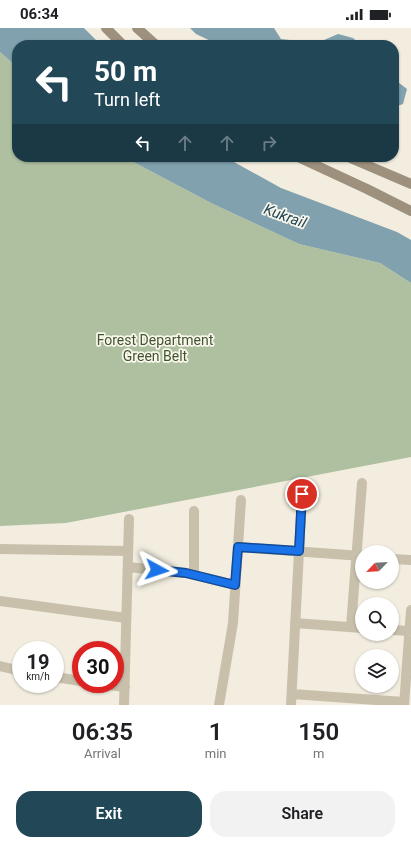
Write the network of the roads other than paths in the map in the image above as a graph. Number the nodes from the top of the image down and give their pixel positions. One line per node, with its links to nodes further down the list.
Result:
1 (106, 28): 3 (street)
2 (137, 28): 4 (street)
3 (118, 40)
4 (150, 40)
5 (308, 162): 8 (street)
6 (360, 162): 7 (street)
7 (411, 184)
8 (411, 211)
9 (362, 483): 14 (street)
10 (302, 494): 18 (street)
11 (241, 500): 15 (street)
12 (194, 511): 23 (street)
13 (129, 519): 17 (street)
14 (359, 545)
15 (238, 547): 18 (street); 24 (street)
16 (0, 550): 17 (street)
17 (128, 551): 22 (street)
18 (299, 551): 19 (street); 29 (street)
19 (355, 556)
20 (399, 559): 21 (street)
21 (411, 560)
22 (128, 567): 23 (street); 28 (street)
23 (194, 575): 24 (street)
24 (235, 585): 40 (street)
25 (355, 589): 30 (street)
26 (0, 601): 28 (street)
27 (411, 610): 33 (street)
28 (126, 618): 36 (street)
29 (295, 623): 30 (street); 37 (street)
30 (351, 627): 31 (street)
31 (355, 627)
32 (399, 630): 33 (street)
33 (409, 631): 38 (street)
34 (0, 666): 35 (street)
35 (12, 669)
36 (125, 687): 39 (street)
37 (292, 694): 38 (street); 41 (street)
38 (404, 703)
39 (124, 705)
40 (219, 705)
41 (291, 705)

